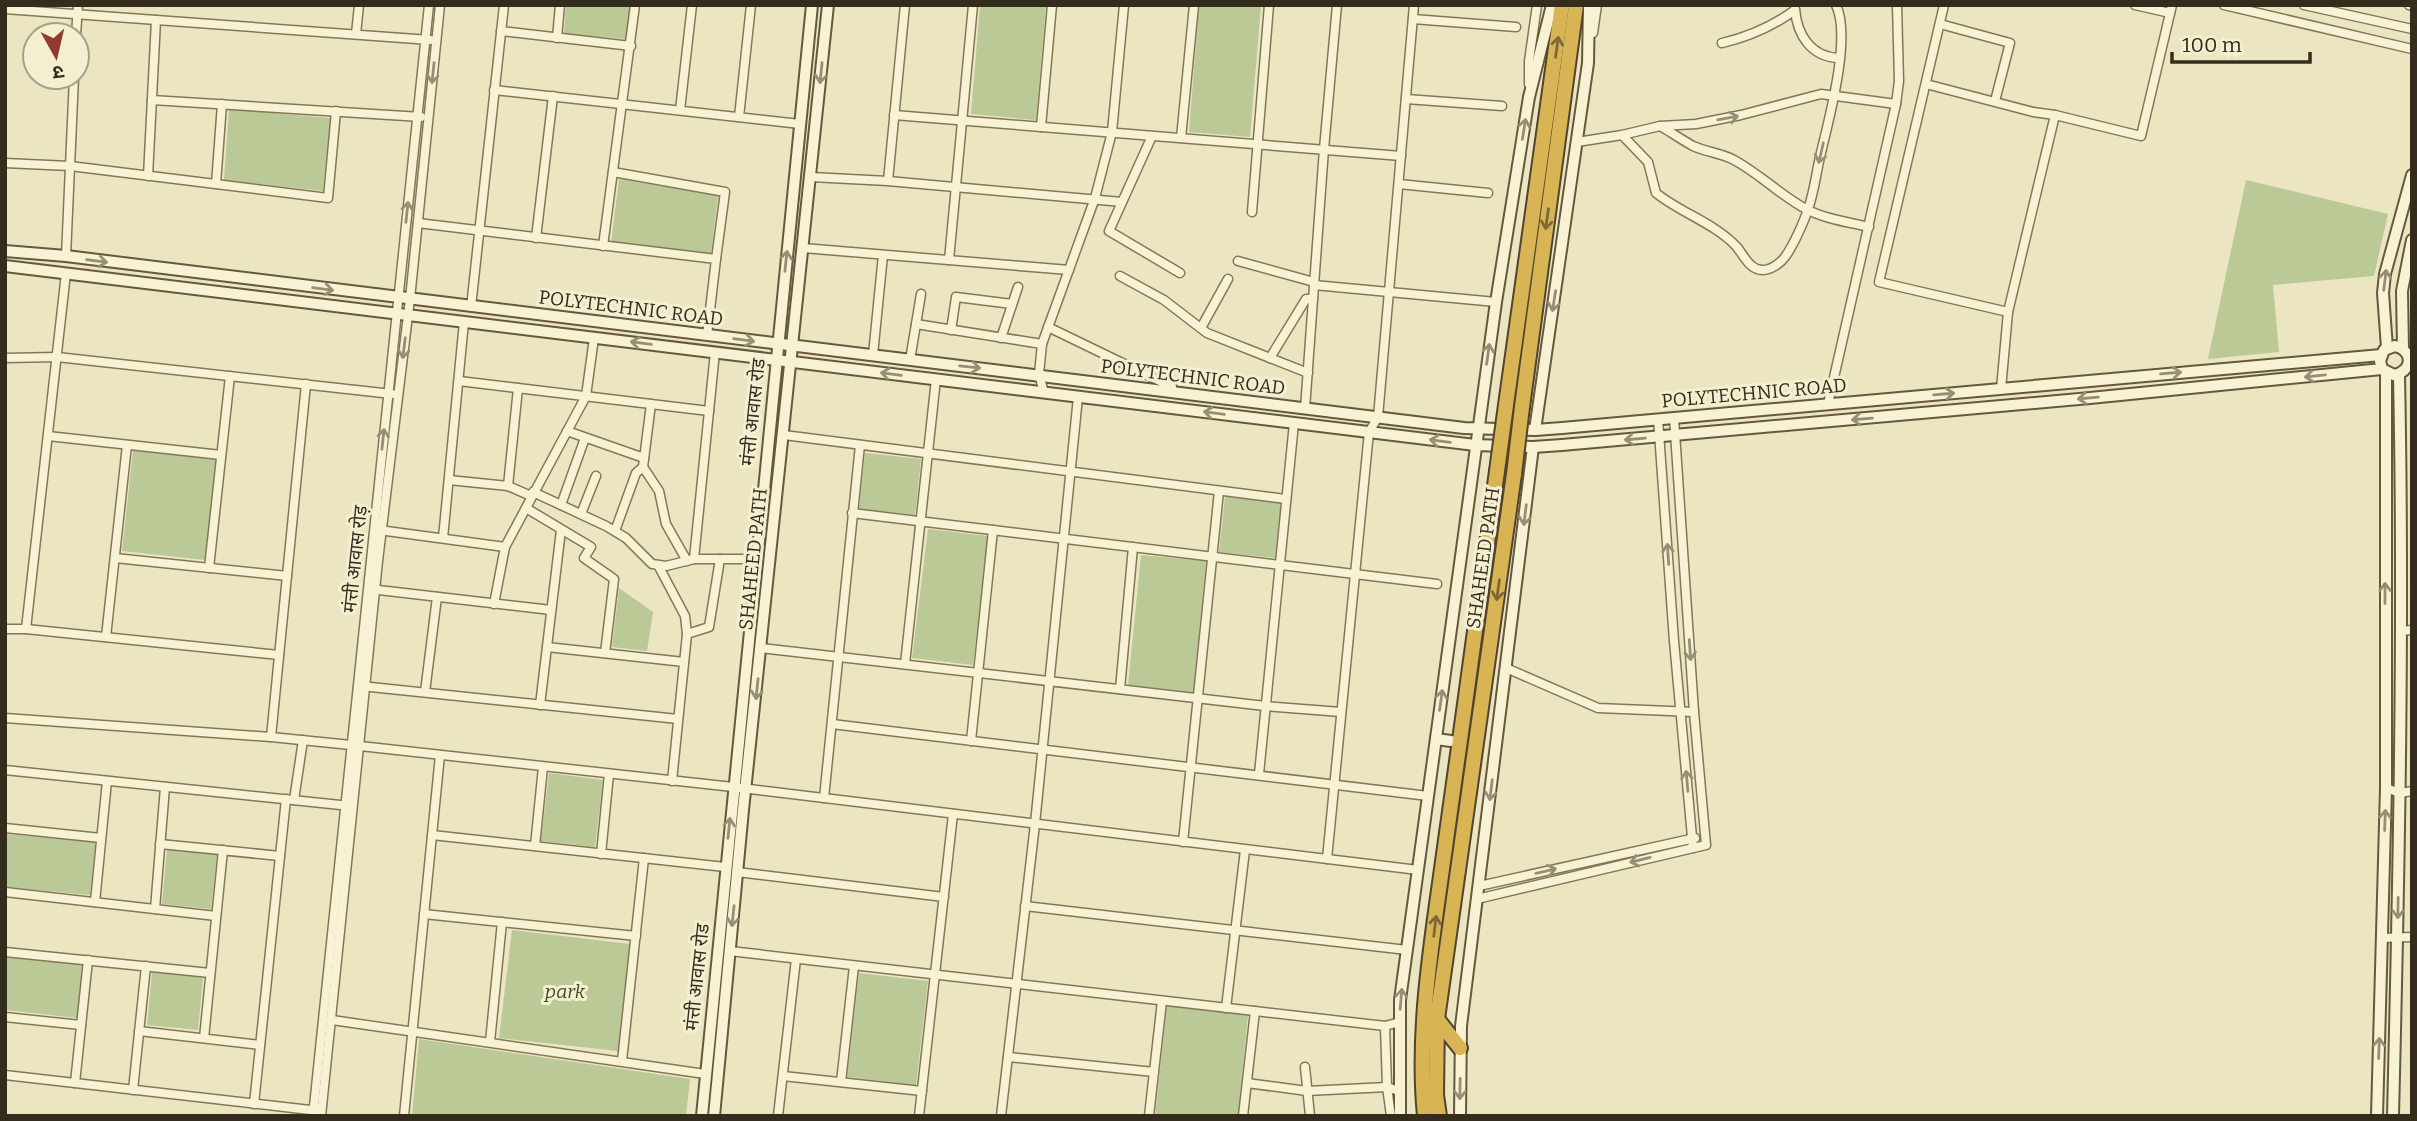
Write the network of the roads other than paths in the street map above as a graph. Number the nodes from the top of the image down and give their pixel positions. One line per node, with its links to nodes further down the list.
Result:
1 (359, 5): 41 (street)
2 (429, 5): 43 (street, मंत्ती आवास रोड़)
3 (440, 5): 44 (street)
4 (503, 5): 40 (street)
5 (561, 5): 42 (street)
6 (635, 5): 46 (street)
7 (692, 5): 63 (street)
8 (751, 5): 68 (street)
9 (812, 5): 71 (street, मंत्ती आवास रोड)
10 (828, 5): 87 (street, SHAHEED PATH, one-way to 87)
11 (905, 5): 65 (street)
12 (973, 5): 70 (street)
13 (1052, 5): 73 (street)
14 (1124, 5): 74 (street)
15 (1194, 5): 77 (street)
16 (1269, 5): 79 (street)
17 (1337, 5): 80 (street)
18 (1414, 5): 35 (street)
19 (1537, 5): 55 (street)
20 (1552, 5): 55 (street)
21 (1562, 5): 372 (highway, SHAHEED PATH, one-way to 21, bridge)
22 (1576, 5): 331 (highway, SHAHEED PATH, one-way to 331, bridge)
23 (1589, 5): 49 (street)
24 (1597, 5): 49 (street)
25 (1836, 5): 48 (street)
26 (1897, 5): 61 (street)
27 (1944, 5): 37 (street)
28 (2135, 5): 34 (street)
29 (2224, 5): 47 (street)
30 (2304, 5): 39 (street)
31 (1796, 8): 45 (street); 48 (street)
32 (5, 9): 33 (street)
33 (78, 9): 36 (street)
34 (2171, 9): 66 (street)
35 (1413, 19): 38 (street); 56 (street)
36 (156, 20): 41 (street); 57 (street)
37 (1940, 24): 50 (street); 58 (street)
38 (1516, 27)
39 (2412, 29)
40 (501, 31): 42 (street); 51 (street)
41 (356, 34): 43 (street)
42 (557, 38): 46 (street)
43 (425, 40): 44 (street); 67 (street, मंत्ती आवास रोड़)
44 (436, 40): 69 (street, one-way to 69)
45 (1722, 43)
46 (631, 46): 60 (street)
47 (2412, 49)
48 (1839, 58): 54 (street)
49 (1588, 64): 78 (street)
50 (1926, 84): 58 (street); 127 (street)
51 (494, 90): 53 (street); 99 (street)
52 (73, 91): 83 (street)
53 (553, 96): 60 (street); 101 (street)
54 (1834, 96): 61 (street); 72 (street, one-way to 54); 95 (street, one-way to 95)
55 (1529, 97): 100 (street, one-way to 55)
56 (1406, 99): 62 (street); 81 (street)
57 (152, 100): 59 (street); 86 (street)
58 (1996, 101): 66 (street)
59 (222, 104): 64 (street); 89 (street)
60 (622, 104): 63 (street); 84 (street)
61 (1896, 104): 98 (street)
62 (1502, 106)
63 (680, 110): 68 (street)
64 (336, 111): 67 (street); 89 (street)
65 (894, 115): 70 (street); 88 (street)
66 (2055, 115): 127 (street)
67 (417, 116): 69 (street); 122 (street, मंत्ती आवास रोड़, one-way to 67)
68 (738, 117): 71 (street)
69 (428, 120): 97 (street)
70 (963, 120): 73 (street); 91 (street)
71 (800, 124): 137 (street, मंत्ती आवास रोड, one-way to 71)
72 (1660, 126): 75 (street); 95 (street)
73 (1041, 127): 74 (street)
74 (1112, 132): 76 (street); 93 (street)
75 (1622, 135): 78 (street); 95 (street)
76 (1152, 136): 77 (street); 94 (street)
77 (1181, 138): 79 (street)
78 (1577, 142): 179 (street, one-way to 179)
79 (1256, 144): 80 (street); 96 (street)
80 (1324, 149): 81 (street); 118 (street)
81 (1401, 156): 90 (street)
82 (5, 163): 83 (street)
83 (70, 166): 86 (street); 108 (street)
84 (613, 172): 104 (street); 109 (street)
85 (2412, 175): 140 (street, one-way to 85)
86 (148, 176): 89 (street)
87 (811, 177): 88 (street); 105 (street, SHAHEED PATH)
88 (888, 181): 91 (street)
89 (216, 184)
90 (1399, 184): 92 (street); 120 (street)
91 (958, 187): 93 (street); 110 (street)
92 (1488, 193)
93 (1096, 198): 94 (street); 113 (street)
94 (1122, 202): 115 (street)
95 (1808, 210): 98 (street)
96 (1252, 212)
97 (418, 223): 99 (street); 122 (street)
98 (1869, 227): 167 (street)
99 (479, 231): 101 (street); 126 (street)
100 (1506, 236): 102 (street); 124 (street)
101 (536, 238): 104 (street)
102 (1522, 239)
103 (2412, 240): 142 (street)
104 (603, 246): 109 (street)
105 (803, 248): 107 (street); 139 (street, SHAHEED PATH)
106 (5, 251): 108 (street, POLYTECHNIC ROAD)
107 (883, 255): 110 (street); 143 (street)
108 (66, 256): 122 (street, POLYTECHNIC ROAD, one-way to 122)
109 (716, 259): 134 (street)
110 (949, 260): 113 (street)
111 (1238, 261): 118 (street)
112 (5, 266): 114 (street)
113 (1069, 270): 131 (street)
114 (66, 273): 128 (street); 144 (street)
115 (1180, 273)
116 (1120, 276): 132 (street)
117 (1228, 279): 132 (street)
118 (1314, 284): 120 (street); 123 (street)
119 (1018, 287): 125 (street)
120 (1389, 291): 124 (street); 173 (street)
121 (921, 294): 130 (street)
122 (404, 299): 126 (street, POLYTECHNIC ROAD); 128 (street, मंत्ती आवास रोड़)
123 (1313, 299): 146 (street); 152 (street)
124 (1496, 302): 178 (street, one-way to 124)
125 (1012, 304): 133 (street); 136 (street)
126 (471, 307): 134 (street, POLYTECHNIC ROAD)
127 (2008, 312): 159 (street)
128 (402, 314): 129 (street); 162 (street, मंत्ती आवास रोड़); 163 (street, one-way to 163)
129 (464, 322): 135 (street); 156 (street)
130 (916, 324): 133 (street); 148 (street)
131 (1048, 327): 138 (street); 160 (street)
132 (1201, 328): 146 (street)
133 (951, 330): 136 (street)
134 (707, 335): 137 (street, POLYTECHNIC ROAD, one-way to 137)
135 (594, 338): 141 (street, one-way to 135); 164 (street)
136 (1001, 338): 138 (street)
137 (778, 344): 139 (street, POLYTECHNIC ROAD); 147 (street, मंत्ती आवास रोड)
138 (1042, 344): 153 (street)
139 (793, 346): 143 (street, POLYTECHNIC ROAD); 149 (street, SHAHEED PATH)
140 (2384, 351): 142 (street); 150 (street); 159 (street, POLYTECHNIC ROAD, one-way to 140)
141 (715, 352): 147 (street); 171 (street)
142 (2407, 352): 151 (street)
143 (873, 355): 148 (street, POLYTECHNIC ROAD)
144 (57, 357): 145 (street); 154 (street); 184 (street)
145 (5, 358)
146 (1270, 358): 152 (street)
147 (776, 360): 149 (street); 217 (street, मंत्ती आवास रोड)
148 (910, 360): 153 (street, POLYTECHNIC ROAD, one-way to 153)
149 (792, 362): 155 (street, one-way to 149); 182 (street, SHAHEED PATH)
150 (2384, 371): 151 (street); 177 (street, one-way to 177); 275 (street, one-way to 150)
151 (2406, 371): 172 (street)
152 (1308, 373): 169 (street)
153 (1039, 374): 160 (street, POLYTECHNIC ROAD); 161 (street)
154 (230, 376): 157 (street); 192 (street)
155 (936, 379): 161 (street); 191 (street)
156 (459, 381): 158 (street); 196 (street)
157 (306, 384): 162 (street); 223 (street)
158 (518, 388): 164 (street); 197 (street)
159 (2001, 389): 167 (street, POLYTECHNIC ROAD, one-way to 159)
160 (1171, 392): 169 (street, POLYTECHNIC ROAD)
161 (1044, 393): 165 (street)
162 (388, 394): 163 (street); 206 (street, मंत्ती आवास रोड़, one-way to 162)
163 (398, 395): 206 (street)
164 (586, 396): 166 (street); 180 (street)
165 (1078, 397): 176 (street, one-way to 165); 194 (street)
166 (651, 404): 171 (street); 193 (street)
167 (1828, 404): 168 (street, POLYTECHNIC ROAD)
168 (1799, 407): 174 (street, POLYTECHNIC ROAD); 177 (street)
169 (1305, 408): 173 (street, POLYTECHNIC ROAD)
170 (2412, 408): 172 (street)
171 (709, 411): 218 (street)
172 (2400, 415): 231 (street)
173 (1378, 417): 178 (street, POLYTECHNIC ROAD); 181 (street)
174 (1674, 418): 175 (street, POLYTECHNIC ROAD); 183 (street)
175 (1658, 419): 179 (street, POLYTECHNIC ROAD); 185 (street)
176 (1294, 423): 181 (street); 200 (street)
177 (1801, 424): 183 (street)
178 (1478, 428): 179 (street, POLYTECHNIC ROAD); 189 (street)
179 (1535, 430)
180 (567, 431): 186 (street); 199 (street)
181 (1369, 432): 189 (street, one-way to 181); 222 (street)
182 (784, 435): 188 (street); 235 (street, SHAHEED PATH)
183 (1676, 435): 185 (street); 253 (street, one-way to 253)
184 (48, 436): 187 (street); 230 (street)
185 (1660, 436): 190 (street, one-way to 190); 252 (street, one-way to 185)
186 (585, 438): 193 (street); 201 (street)
187 (127, 445): 192 (street); 215 (street)
188 (860, 445): 191 (street); 203 (street)
189 (1475, 445): 190 (street); 258 (street, one-way to 189)
190 (1533, 447): 242 (street, one-way to 242)
191 (928, 454): 194 (street); 205 (street)
192 (221, 455): 221 (street)
193 (644, 462): 209 (street); 218 (street)
194 (1070, 472): 198 (street); 211 (street)
195 (596, 477): 204 (street)
196 (449, 480): 197 (street); 210 (street)
197 (508, 486): 199 (street)
198 (1219, 491): 200 (street); 214 (street)
199 (532, 494): 201 (street); 202 (street)
200 (1286, 499): 220 (street)
201 (561, 505): 204 (street)
202 (526, 508): 207 (street); 212 (street)
203 (852, 513): 205 (street); 239 (street)
204 (581, 514): 209 (street)
205 (921, 522): 208 (street); 241 (street)
206 (378, 530): 210 (street); 225 (street, मंत्ती आवास रोड़)
207 (561, 530): 228 (street); 237 (street)
208 (993, 530): 211 (street); 243 (street)
209 (615, 531): 219 (street)
210 (443, 538): 212 (street)
211 (1063, 539): 213 (street); 244 (street)
212 (505, 547): 227 (street)
213 (1133, 547): 214 (street); 246 (street)
214 (1213, 557): 220 (street); 248 (street)
215 (115, 558): 221 (street); 233 (street)
216 (720, 559): 217 (street); 218 (street); 232 (street)
217 (756, 559): 274 (street, मंत्ती आवास रोड)
218 (690, 560): 219 (street)
219 (658, 565): 232 (street)
220 (1279, 565): 222 (street); 250 (street)
221 (209, 568): 223 (street)
222 (1355, 574): 224 (street); 251 (street)
223 (287, 576): 238 (street)
224 (1437, 584)
225 (371, 589): 226 (street); 245 (street, मंत्ती आवास रोड़)
226 (437, 597): 227 (street); 247 (street)
227 (494, 604): 228 (street)
228 (551, 610): 234 (street)
229 (5, 629): 230 (street)
230 (26, 629): 233 (street)
231 (2406, 630): 236 (street)
232 (687, 634): 240 (street)
233 (106, 637): 238 (street)
234 (547, 646): 237 (street); 249 (street)
235 (761, 648): 239 (street); 276 (street, SHAHEED PATH, one-way to 276)
236 (2406, 650): 277 (street)
237 (605, 653): 240 (street)
238 (279, 655): 257 (street)
239 (838, 656): 241 (street); 256 (street)
240 (684, 662): 255 (street)
241 (905, 664): 243 (street)
242 (1506, 668): 252 (street); 302 (street, one-way to 302)
243 (978, 672): 244 (street); 260 (street)
244 (1049, 680): 246 (street); 263 (street)
245 (362, 686): 247 (street); 262 (street, मंत्ती आवास रोड़)
246 (1120, 689): 248 (street)
247 (425, 692): 249 (street)
248 (1198, 698): 250 (street); 266 (street)
249 (540, 705): 255 (street)
250 (1265, 706): 251 (street); 269 (street)
251 (1341, 712): 272 (street)
252 (1681, 712): 253 (street); 288 (street, one-way to 252)
253 (1694, 712): 286 (street)
254 (5, 718): 257 (street)
255 (678, 719): 271 (street)
256 (832, 724): 260 (street); 279 (street)
257 (271, 737): 259 (street)
258 (1436, 739): 261 (street); 278 (street)
259 (303, 740): 262 (street); 280 (street)
260 (971, 741): 263 (street)
261 (1451, 741)
262 (356, 746): 264 (street); 281 (street, मंत्ती आवास रोड़)
263 (1042, 749): 266 (street); 283 (street)
264 (440, 755): 265 (street); 285 (street)
265 (543, 766): 268 (street); 291 (street)
266 (1191, 766): 269 (street); 289 (street)
267 (5, 770): 270 (street)
268 (609, 774): 271 (street); 295 (street)
269 (1259, 774): 272 (street)
270 (107, 780): 273 (street); 287 (street)
271 (672, 781): 274 (street)
272 (1334, 784): 278 (street); 298 (street)
273 (165, 787): 280 (street); 290 (street)
274 (733, 787): 276 (street); 299 (street, मंत्ती आवास रोड, one-way to 274)
275 (2386, 788): 277 (street); 315 (street, one-way to 275)
276 (746, 789): 279 (street); 301 (street, SHAHEED PATH)
277 (2406, 792): 316 (street, one-way to 316)
278 (1428, 796): 300 (street)
279 (824, 798): 282 (street)
280 (290, 800): 281 (street); 296 (street)
281 (350, 806): 332 (street); 360 (street, मंत्ती आवास रोड़)
282 (954, 814): 283 (street); 304 (street)
283 (1035, 824): 289 (street); 307 (street)
284 (5, 828): 287 (street)
285 (432, 835): 291 (street); 309 (street)
286 (1705, 835): 288 (street); 292 (street)
287 (101, 838): 306 (street)
288 (1692, 838): 292 (street); 302 (street, one-way to 288)
289 (1183, 842): 293 (street)
290 (160, 844): 294 (street); 308 (street)
291 (535, 846): 295 (street)
292 (1693, 848): 305 (street, one-way to 305)
293 (1245, 849): 298 (street); 312 (street)
294 (223, 850): 296 (street); 310 (street)
295 (601, 854): 297 (street)
296 (280, 856): 340 (street)
297 (645, 858): 299 (street); 313 (street)
298 (1326, 859): 300 (street)
299 (725, 867): 348 (street, मंत्ती आवास रोड)
300 (1418, 870): 317 (street)
301 (737, 872): 304 (street); 319 (street, SHAHEED PATH, one-way to 319)
302 (1479, 886): 305 (street)
303 (5, 892): 306 (street)
304 (944, 897): 325 (street)
305 (1477, 899): 342 (street)
306 (95, 902): 308 (street)
307 (1025, 906): 312 (street); 326 (street)
308 (155, 909): 310 (street)
309 (424, 914): 311 (street); 337 (street)
310 (216, 916): 324 (street)
311 (502, 922): 313 (street); 339 (street)
312 (1235, 930): 317 (street); 328 (street)
313 (636, 936): 344 (street)
314 (2412, 937): 316 (street)
315 (2382, 938): 316 (street); 375 (street, one-way to 315)
316 (2398, 938): 376 (street)
317 (1407, 950): 333 (street, one-way to 317)
318 (5, 951): 321 (street)
319 (730, 951): 320 (street); 363 (street, SHAHEED PATH)
320 (796, 959): 323 (street); 350 (street)
321 (88, 960): 322 (street); 334 (street)
322 (146, 966): 324 (street); 336 (street)
323 (854, 966): 325 (street); 351 (street)
324 (211, 973): 338 (street)
325 (935, 975): 326 (street); 357 (street)
326 (1016, 984): 327 (street); 343 (street)
327 (1162, 1001): 328 (street); 347 (street)
328 (1226, 1008): 329 (street)
329 (1255, 1011): 335 (street); 353 (street)
330 (5, 1017): 334 (street)
331 (1437, 1019): 342 (highway); 373 (highway, SHAHEED PATH)
332 (332, 1020): 337 (street); 360 (street)
333 (1400, 1022): 335 (street); 345 (street)
334 (81, 1025): 352 (street)
335 (1385, 1026): 341 (street)
336 (139, 1031): 338 (street); 355 (street)
337 (412, 1031): 339 (street); 361 (street)
338 (204, 1038): 340 (street)
339 (490, 1042): 344 (street)
340 (260, 1045): 359 (street)
341 (1386, 1046): 345 (street); 354 (street)
342 (1460, 1048): 374 (street, one-way to 374)
343 (1008, 1057): 347 (street); 366 (street)
344 (622, 1061): 348 (street)
345 (1399, 1063): 358 (street)
346 (1305, 1067): 356 (street)
347 (1154, 1072): 367 (street)
348 (705, 1074): 362 (street, मंत्ती आवास रोड)
349 (5, 1075): 352 (street)
350 (783, 1076): 351 (street); 364 (street)
351 (841, 1082): 357 (street)
352 (75, 1083): 355 (street)
353 (1247, 1083): 356 (street); 368 (street)
354 (1387, 1087): 356 (street); 358 (street); 370 (street)
355 (133, 1090): 359 (street)
356 (1307, 1090): 369 (street)
357 (922, 1091): 365 (street)
358 (1399, 1091): 371 (street)
359 (254, 1104): 360 (street)
360 (318, 1113)
361 (404, 1116)
362 (702, 1116)
363 (714, 1116)
364 (778, 1116)
365 (919, 1116)
366 (1001, 1116)
367 (1149, 1116)
368 (1243, 1116)
369 (1310, 1116)
370 (1391, 1116)
371 (1400, 1116)
372 (1426, 1116)
373 (1439, 1116)
374 (1461, 1116)
375 (2377, 1116)
376 (2393, 1116)

